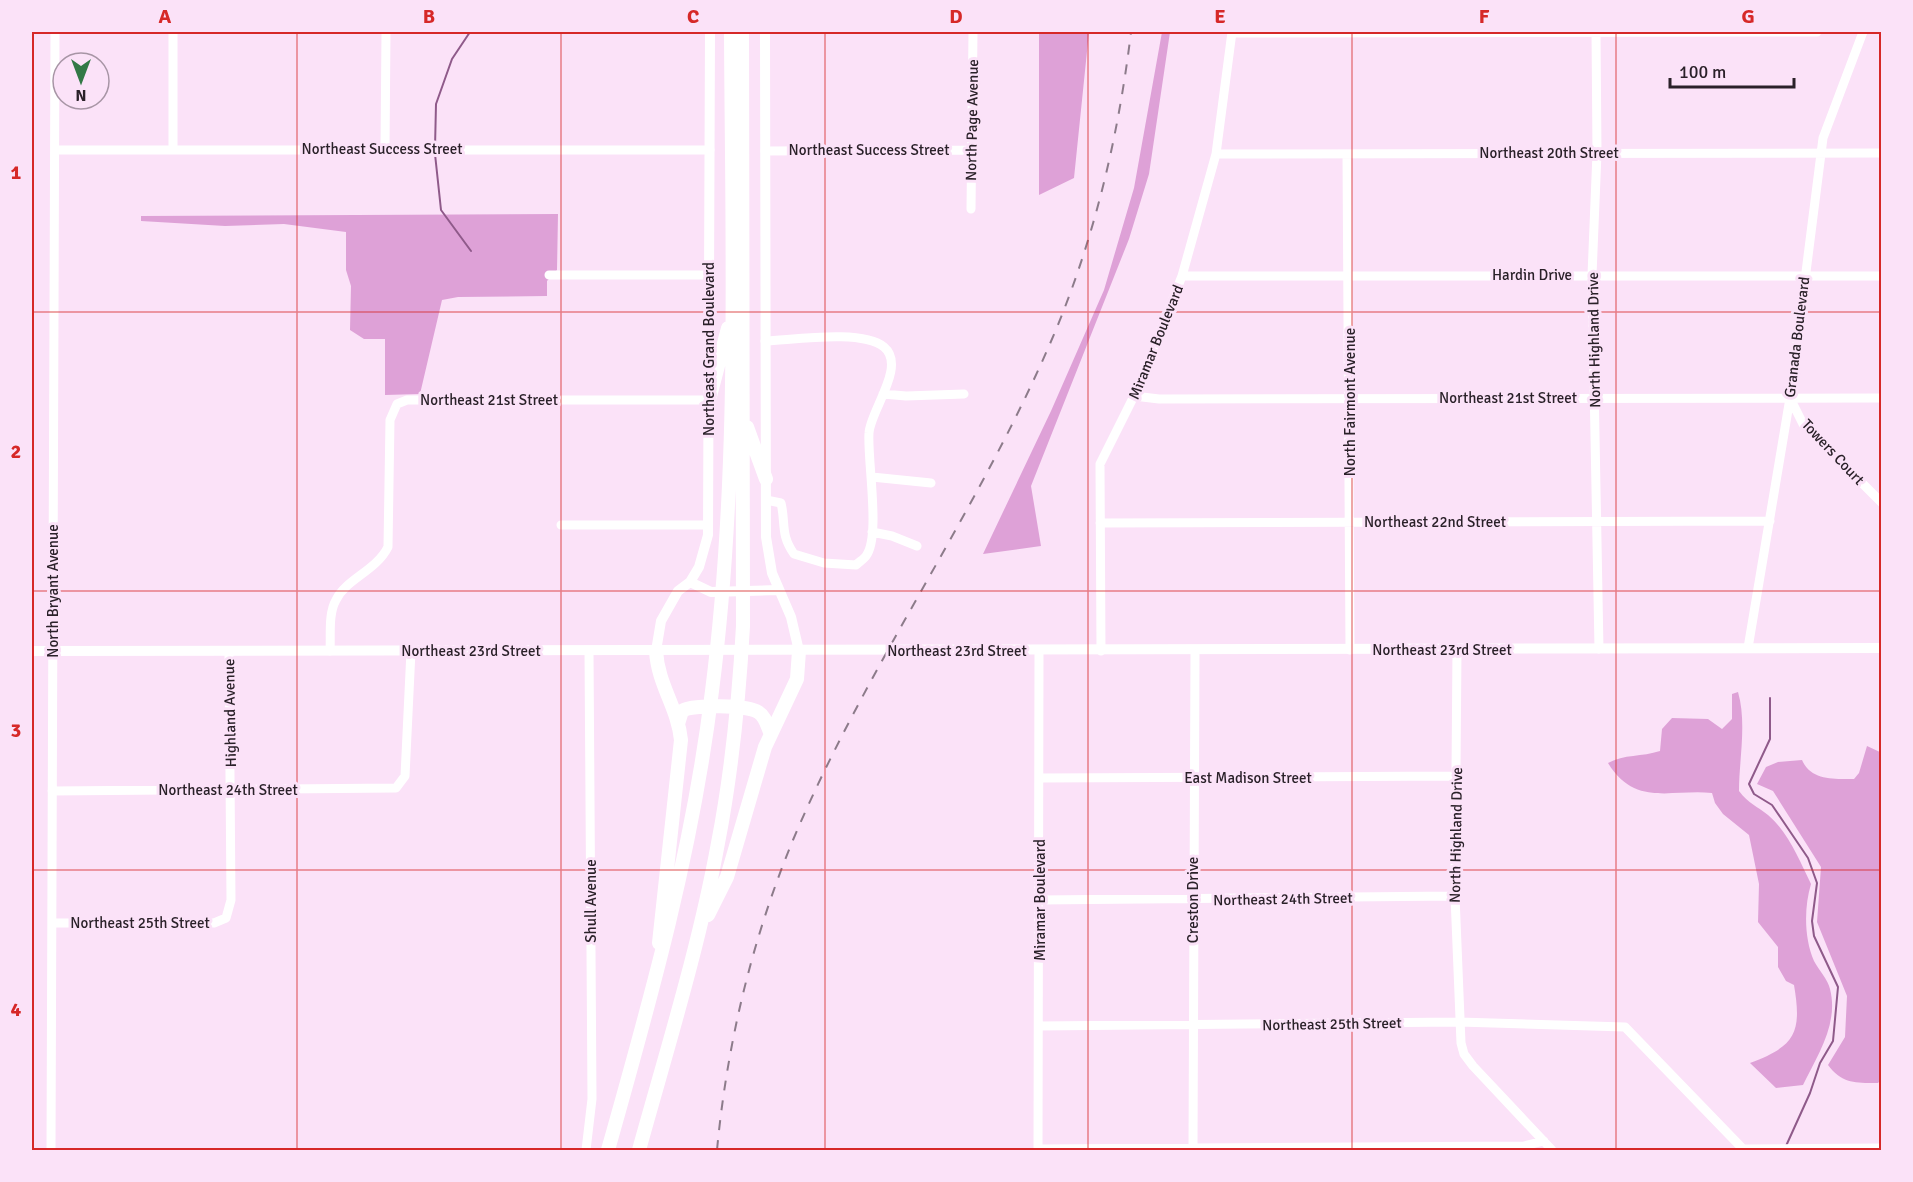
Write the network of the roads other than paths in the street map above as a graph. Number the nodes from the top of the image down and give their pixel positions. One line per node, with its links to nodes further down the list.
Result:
1 (55, 32): 14 (street, North Bryant Avenue)
2 (173, 32): 15 (street)
3 (386, 32): 13 (street)
4 (710, 32): 16 (main road, Northeast Grand Boulevard)
5 (731, 32): 32 (highway)
6 (742, 32): 42 (highway)
7 (765, 32): 18 (main road)
8 (973, 32): 17 (street, North Page Avenue)
9 (1232, 32): 10 (street); 21 (street, Miramar Boulevard)
10 (1596, 32): 11 (street); 19 (street, North Highland Drive)
11 (1816, 32)
12 (1863, 32): 23 (street, Granada Boulevard)
13 (385, 148): 15 (street, Northeast Success Street); 16 (street, Northeast Success Street)
14 (55, 150): 15 (street, Northeast Success Street); 66 (street, North Bryant Avenue)
15 (173, 150)
16 (710, 150): 26 (main road, Northeast Grand Boulevard)
17 (972, 150): 18 (street, Northeast Success Street); 24 (street, North Page Avenue)
18 (765, 151): 33 (main road)
19 (1598, 153): 22 (street, Northeast 20th Street); 23 (street, Northeast 20th Street); 28 (street, North Highland Drive)
20 (1881, 153): 23 (street, Northeast 20th Street)
21 (1216, 154): 22 (street, Northeast 20th Street); 29 (street, Miramar Boulevard)
22 (1347, 154): 27 (street, North Fairmont Avenue)
23 (1820, 154): 30 (street, Granada Boulevard)
24 (971, 209)
25 (549, 275): 26 (street)
26 (709, 275): 41 (main road, Northeast Grand Boulevard)
27 (1350, 275): 28 (street, Hardin Drive); 29 (street, Hardin Drive); 37 (street, North Fairmont Avenue)
28 (1592, 275): 30 (street, Hardin Drive); 38 (street, North Highland Drive)
29 (1182, 276): 36 (street, Miramar Boulevard)
30 (1805, 276): 31 (street, Hardin Drive); 39 (street, Granada Boulevard)
31 (1881, 276)
32 (732, 312): 41 (highway); 87 (highway)
33 (765, 341): 34 (street); 44 (main road)
34 (883, 394): 35 (street); 43 (street)
35 (964, 394)
36 (1134, 396): 37 (street, Northeast 21st Street); 51 (street, Miramar Boulevard)
37 (1349, 398): 38 (street, Northeast 21st Street); 49 (street, North Fairmont Avenue)
38 (1595, 398): 39 (street, Northeast 21st Street); 50 (street, North Highland Drive)
39 (1790, 398): 40 (street, Northeast 21st Street); 47 (street, Towers Court); 48 (street, Granada Boulevard)
40 (1881, 398)
41 (709, 400): 53 (main road, Northeast Grand Boulevard); 68 (street, Northeast 21st Street)
42 (743, 414): 44 (highway); 86 (highway)
43 (872, 477): 45 (street); 54 (street)
44 (766, 479): 46 (main road)
45 (931, 483)
46 (766, 500): 54 (street); 57 (main road)
47 (1881, 503)
48 (1770, 521): 50 (street, Northeast 22nd Street); 58 (street, Granada Boulevard)
49 (1351, 522): 50 (street, Northeast 22nd Street); 51 (street, Northeast 22nd Street); 64 (street, North Fairmont Avenue)
50 (1598, 522): 61 (street, North Highland Drive)
51 (1100, 523): 73 (street, Miramar Boulevard)
52 (561, 525): 53 (street)
53 (708, 525): 56 (main road, Northeast Grand Boulevard)
54 (872, 532): 55 (street)
55 (917, 546)
56 (690, 582): 57 (main road); 71 (main road, Northeast Grand Boulevard)
57 (777, 590): 72 (main road)
58 (1748, 648): 59 (main road, Northeast 23rd Street); 61 (main road, Northeast 23rd Street)
59 (1881, 648)
60 (1457, 649): 61 (main road, Northeast 23rd Street); 64 (main road, Northeast 23rd Street); 76 (street, North Highland Drive)
61 (1599, 649)
62 (1039, 650): 72 (main road, Northeast 23rd Street); 73 (main road, Northeast 23rd Street); 77 (street, Miramar Boulevard)
63 (1195, 650): 64 (main road, Northeast 23rd Street); 73 (main road, Northeast 23rd Street); 78 (street, Creston Drive)
64 (1350, 650)
65 (32, 651): 66 (main road, Northeast 23rd Street)
66 (52, 651): 67 (main road, Northeast 23rd Street); 80 (street, North Bryant Avenue)
67 (229, 651): 68 (main road, Northeast 23rd Street); 79 (street, Highland Avenue)
68 (330, 651): 69 (main road, Northeast 23rd Street)
69 (411, 651): 70 (main road, Northeast 23rd Street); 79 (street, Northeast 24th Street)
70 (590, 651): 71 (main road, Northeast 23rd Street); 95 (street, Shull Avenue)
71 (656, 651): 72 (main road, Northeast 23rd Street); 74 (highway)
72 (800, 651): 75 (highway)
73 (1101, 651)
74 (678, 724): 75 (highway); 87 (highway)
75 (771, 732): 86 (highway)
76 (1456, 776): 78 (street, East Madison Street); 81 (street, North Highland Drive)
77 (1041, 778): 78 (street, East Madison Street); 82 (street, Miramar Boulevard)
78 (1194, 778): 83 (street, Creston Drive)
79 (230, 789): 80 (street, Northeast 24th Street); 84 (street, Highland Avenue)
80 (52, 791): 85 (street, North Bryant Avenue)
81 (1455, 896): 83 (street, Northeast 24th Street); 88 (street, North Highland Drive)
82 (1040, 900): 83 (street, Northeast 24th Street); 89 (street, Miramar Boulevard)
83 (1193, 901): 90 (street, Creston Drive)
84 (226, 918): 85 (street, Northeast 25th Street)
85 (53, 923): 94 (street, North Bryant Avenue)
86 (698, 936): 97 (highway)
87 (657, 973): 96 (highway)
88 (1459, 1022): 90 (street, Northeast 25th Street); 91 (street, North Highland Drive); 92 (street, Northeast 25th Street)
89 (1039, 1026): 90 (street, Northeast 25th Street); 98 (street, Miramar Boulevard)
90 (1192, 1026): 99 (street, Creston Drive)
91 (1544, 1141): 93 (street); 100 (street, North Highland Drive)
92 (1881, 1148)
93 (1343, 1149): 99 (street)
94 (51, 1150)
95 (586, 1150)
96 (608, 1150)
97 (639, 1150)
98 (1038, 1150): 99 (street)
99 (1193, 1150)
100 (1552, 1150)

